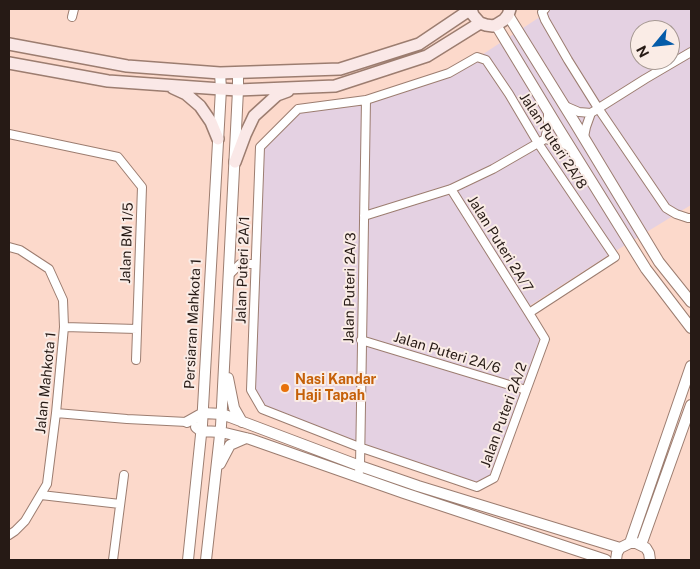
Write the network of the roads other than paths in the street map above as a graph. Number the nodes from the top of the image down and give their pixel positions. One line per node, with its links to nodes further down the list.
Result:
1 (74, 9): 5 (street)
2 (471, 9): 6 (main road); 12 (main road)
3 (545, 9): 19 (street)
4 (509, 12): 7 (main road); 18 (street)
5 (72, 17)
6 (480, 23): 7 (main road); 14 (main road)
7 (496, 25): 20 (street)
8 (9, 44): 11 (main road)
9 (691, 52): 19 (street)
10 (9, 63): 13 (main road)
11 (220, 73): 12 (main road); 15 (street, Persiaran Mahkota 1)
12 (238, 73): 16 (street)
13 (167, 85): 15 (main road); 23 (main road)
14 (297, 87): 16 (main road); 26 (main road)
15 (221, 89): 16 (main road); 23 (street, Persiaran Mahkota 1)
16 (238, 90): 26 (street)
17 (366, 100): 24 (street, Jalan Puteri 2A/8); 28 (street, Jalan Puteri 2A/3); 33 (street, Jalan Puteri 2A/1)
18 (565, 106): 19 (street); 22 (street)
19 (594, 110): 22 (street); 29 (street)
20 (548, 111): 24 (street); 25 (street)
21 (9, 134): 39 (street, Jalan BM 1/5)
22 (584, 138): 35 (street)
23 (218, 139): 47 (street, Persiaran Mahkota 1)
24 (541, 141): 25 (street); 27 (street); 36 (street, Jalan Puteri 2A/8)
25 (571, 148): 38 (street)
26 (235, 162): 30 (street)
27 (451, 189): 28 (street); 36 (street, Jalan Puteri 2A/7)
28 (364, 216): 40 (street, Jalan Puteri 2A/3)
29 (691, 218)
30 (231, 241): 32 (street); 34 (street)
31 (9, 247): 37 (street, Jalan Mahkota 1)
32 (240, 264): 33 (street); 34 (street)
33 (255, 264): 54 (street, Jalan Puteri 2A/1)
34 (229, 275): 42 (street)
35 (691, 302)
36 (529, 313): 44 (street, Jalan Puteri 2A/2)
37 (64, 327): 39 (street); 46 (street, Jalan Mahkota 1)
38 (691, 328)
39 (137, 329): 41 (street, Jalan BM 1/5)
40 (361, 340): 44 (street, Jalan Puteri 2A/6); 54 (street, Jalan Puteri 2A/3)
41 (136, 360)
42 (224, 363): 48 (street); 50 (street)
43 (691, 366): 61 (street)
44 (526, 390): 54 (street, Jalan Puteri 2A/2)
45 (691, 405): 62 (street)
46 (56, 413): 49 (street); 58 (street, Jalan Mahkota 1)
47 (203, 413): 48 (street); 49 (street); 51 (street, Persiaran Mahkota 1)
48 (222, 414): 50 (street); 52 (street)
49 (187, 422): 51 (street)
50 (242, 422): 56 (street)
51 (201, 430): 52 (street); 65 (street, Persiaran Mahkota 1)
52 (221, 432): 53 (street); 55 (street)
53 (246, 438): 55 (street); 56 (street)
54 (359, 447): 56 (street, Jalan Puteri 2A/3)
55 (216, 471): 66 (street)
56 (359, 472): 63 (street); 67 (street)
57 (124, 475): 59 (street)
58 (41, 495): 59 (street); 60 (street, Jalan Mahkota 1)
59 (120, 504): 64 (street)
60 (9, 535)
61 (630, 543): 62 (street); 63 (street)
62 (641, 545): 69 (street)
63 (620, 548): 68 (street)
64 (113, 560)
65 (188, 560)
66 (206, 560)
67 (606, 560)
68 (616, 560)
69 (651, 560)

